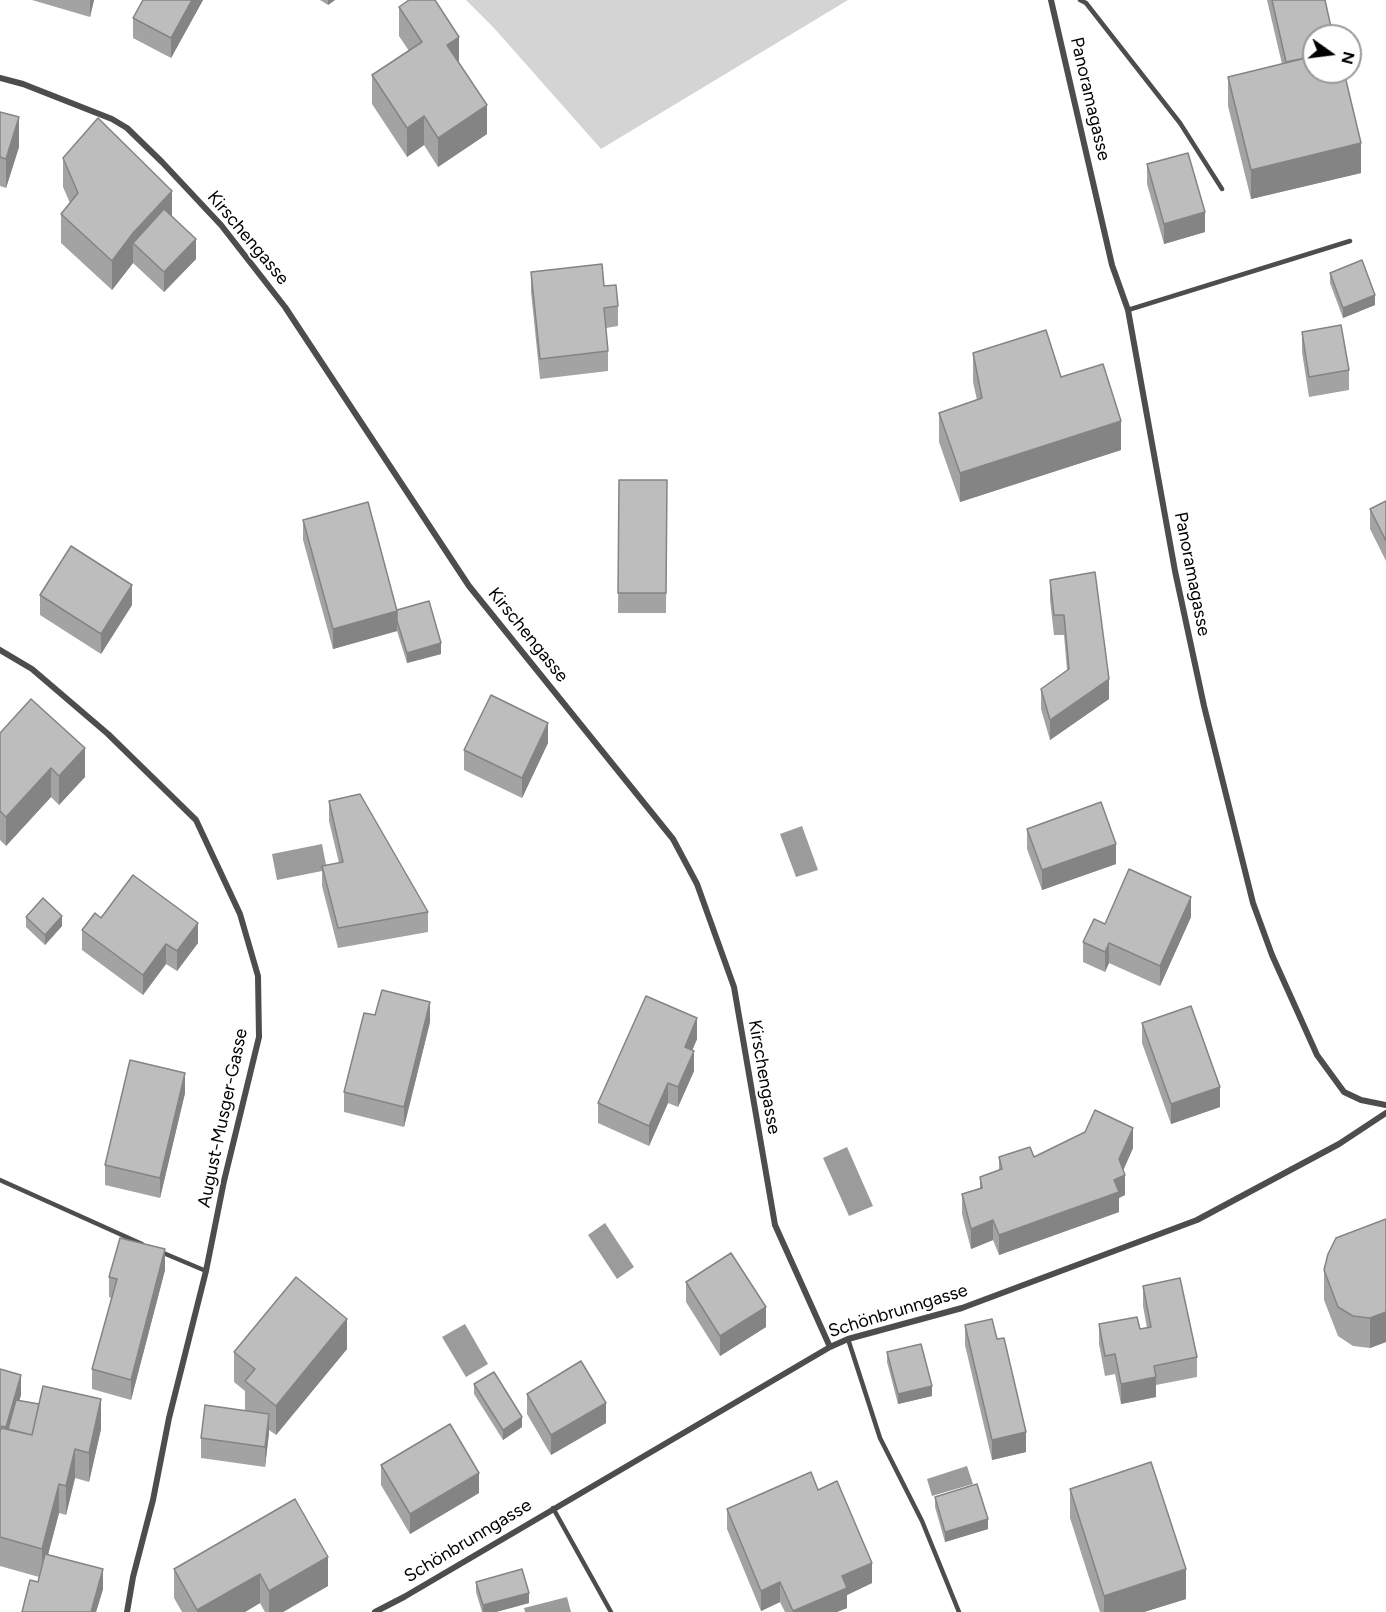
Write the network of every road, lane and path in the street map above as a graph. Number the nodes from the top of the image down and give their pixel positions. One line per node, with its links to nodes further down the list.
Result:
1 (1051, 0): 6 (street, Panoramagasse)
2 (1080, 0): 4 (lane)
3 (0, 78): 15 (street, Kirschengasse)
4 (1222, 189)
5 (1350, 241): 6 (lane)
6 (1128, 310): 8 (street, Panoramagasse)
7 (0, 650): 13 (street, August-Musger-Gasse)
8 (1386, 1105)
9 (1386, 1113): 14 (street, Schönbrunngasse)
10 (0, 1180): 11 (lane)
11 (143, 1245)
12 (154, 1249): 13 (lane)
13 (206, 1271): 17 (street, August-Musger-Gasse)
14 (848, 1339): 15 (street, Schönbrunngasse); 20 (lane)
15 (830, 1347): 16 (street, Schönbrunngasse)
16 (553, 1508): 18 (street, Schönbrunngasse); 19 (lane)
17 (127, 1612)
18 (375, 1612)
19 (611, 1612)
20 (959, 1612)

